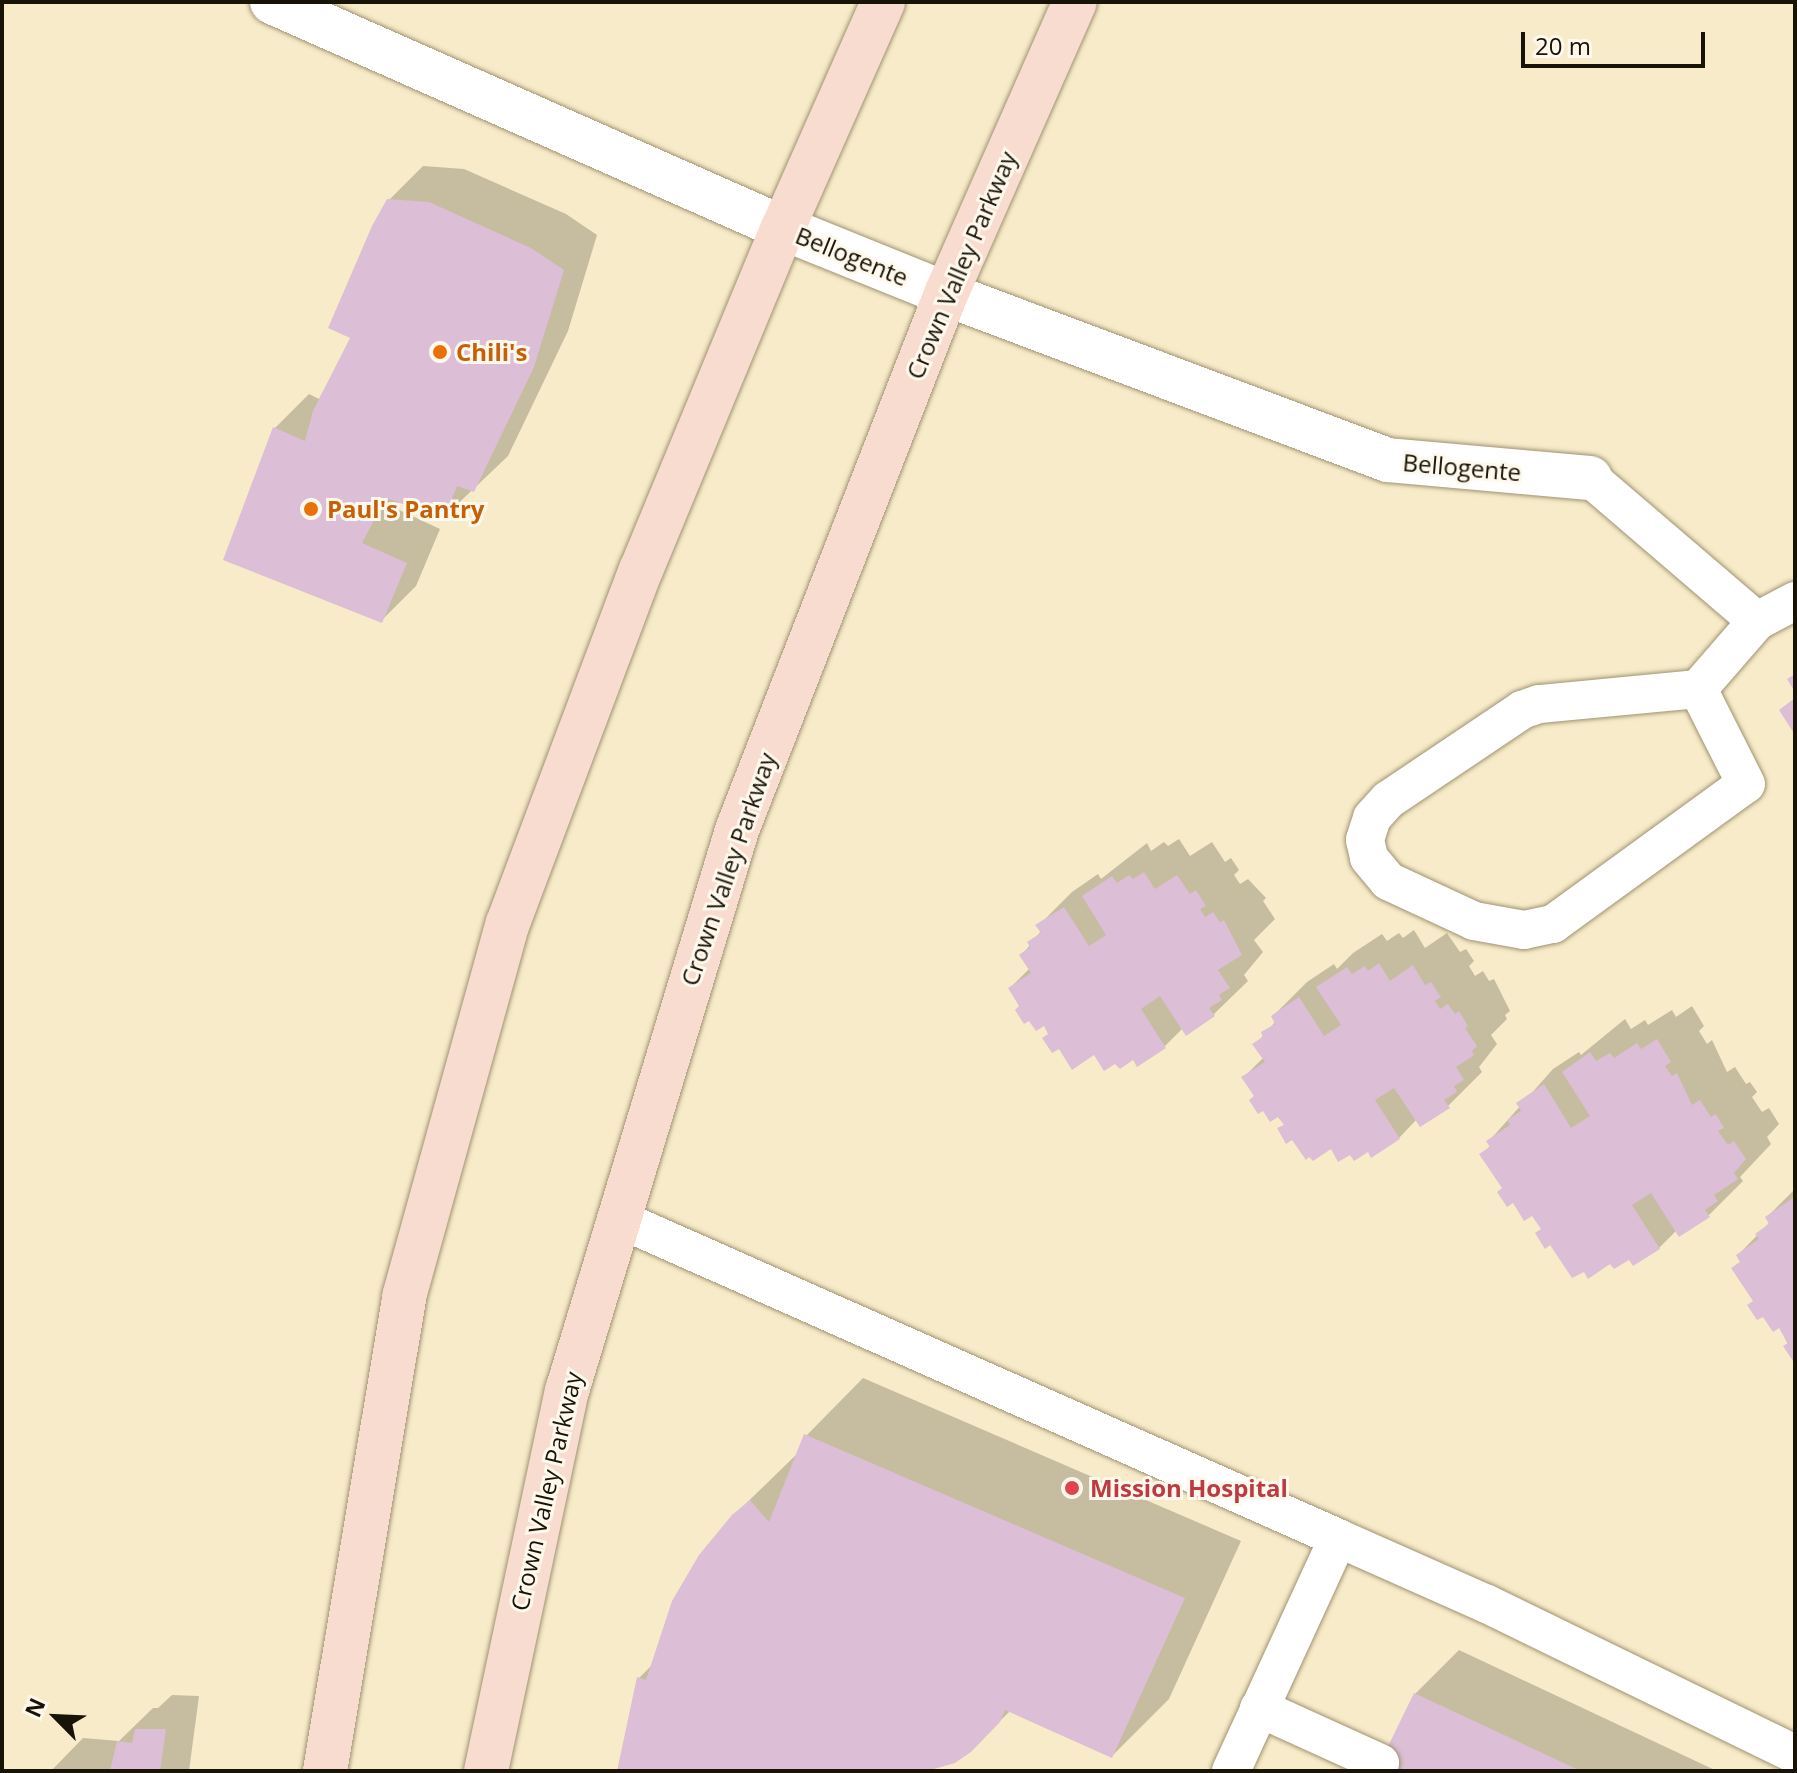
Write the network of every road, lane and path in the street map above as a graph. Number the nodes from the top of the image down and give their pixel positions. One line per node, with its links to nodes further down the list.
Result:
1 (272, 2): 4 (street, Bellogente)
2 (883, 2): 4 (main road)
3 (1075, 2): 5 (main road, Crown Valley Parkway)
4 (783, 228): 5 (street, Bellogente); 15 (main road)
5 (946, 294): 6 (street, Bellogente); 10 (main road, Crown Valley Parkway)
6 (1590, 478): 8 (lane)
7 (1795, 601): 8 (lane)
8 (1757, 621): 9 (lane)
9 (1698, 689): 9 (lane)
10 (617, 1218): 11 (lane); 16 (main road, Crown Valley Parkway)
11 (1338, 1538): 12 (lane); 13 (lane)
12 (1259, 1708): 14 (lane); 17 (lane)
13 (1795, 1754)
14 (1380, 1763)
15 (325, 1771)
16 (486, 1771)
17 (1231, 1771)

